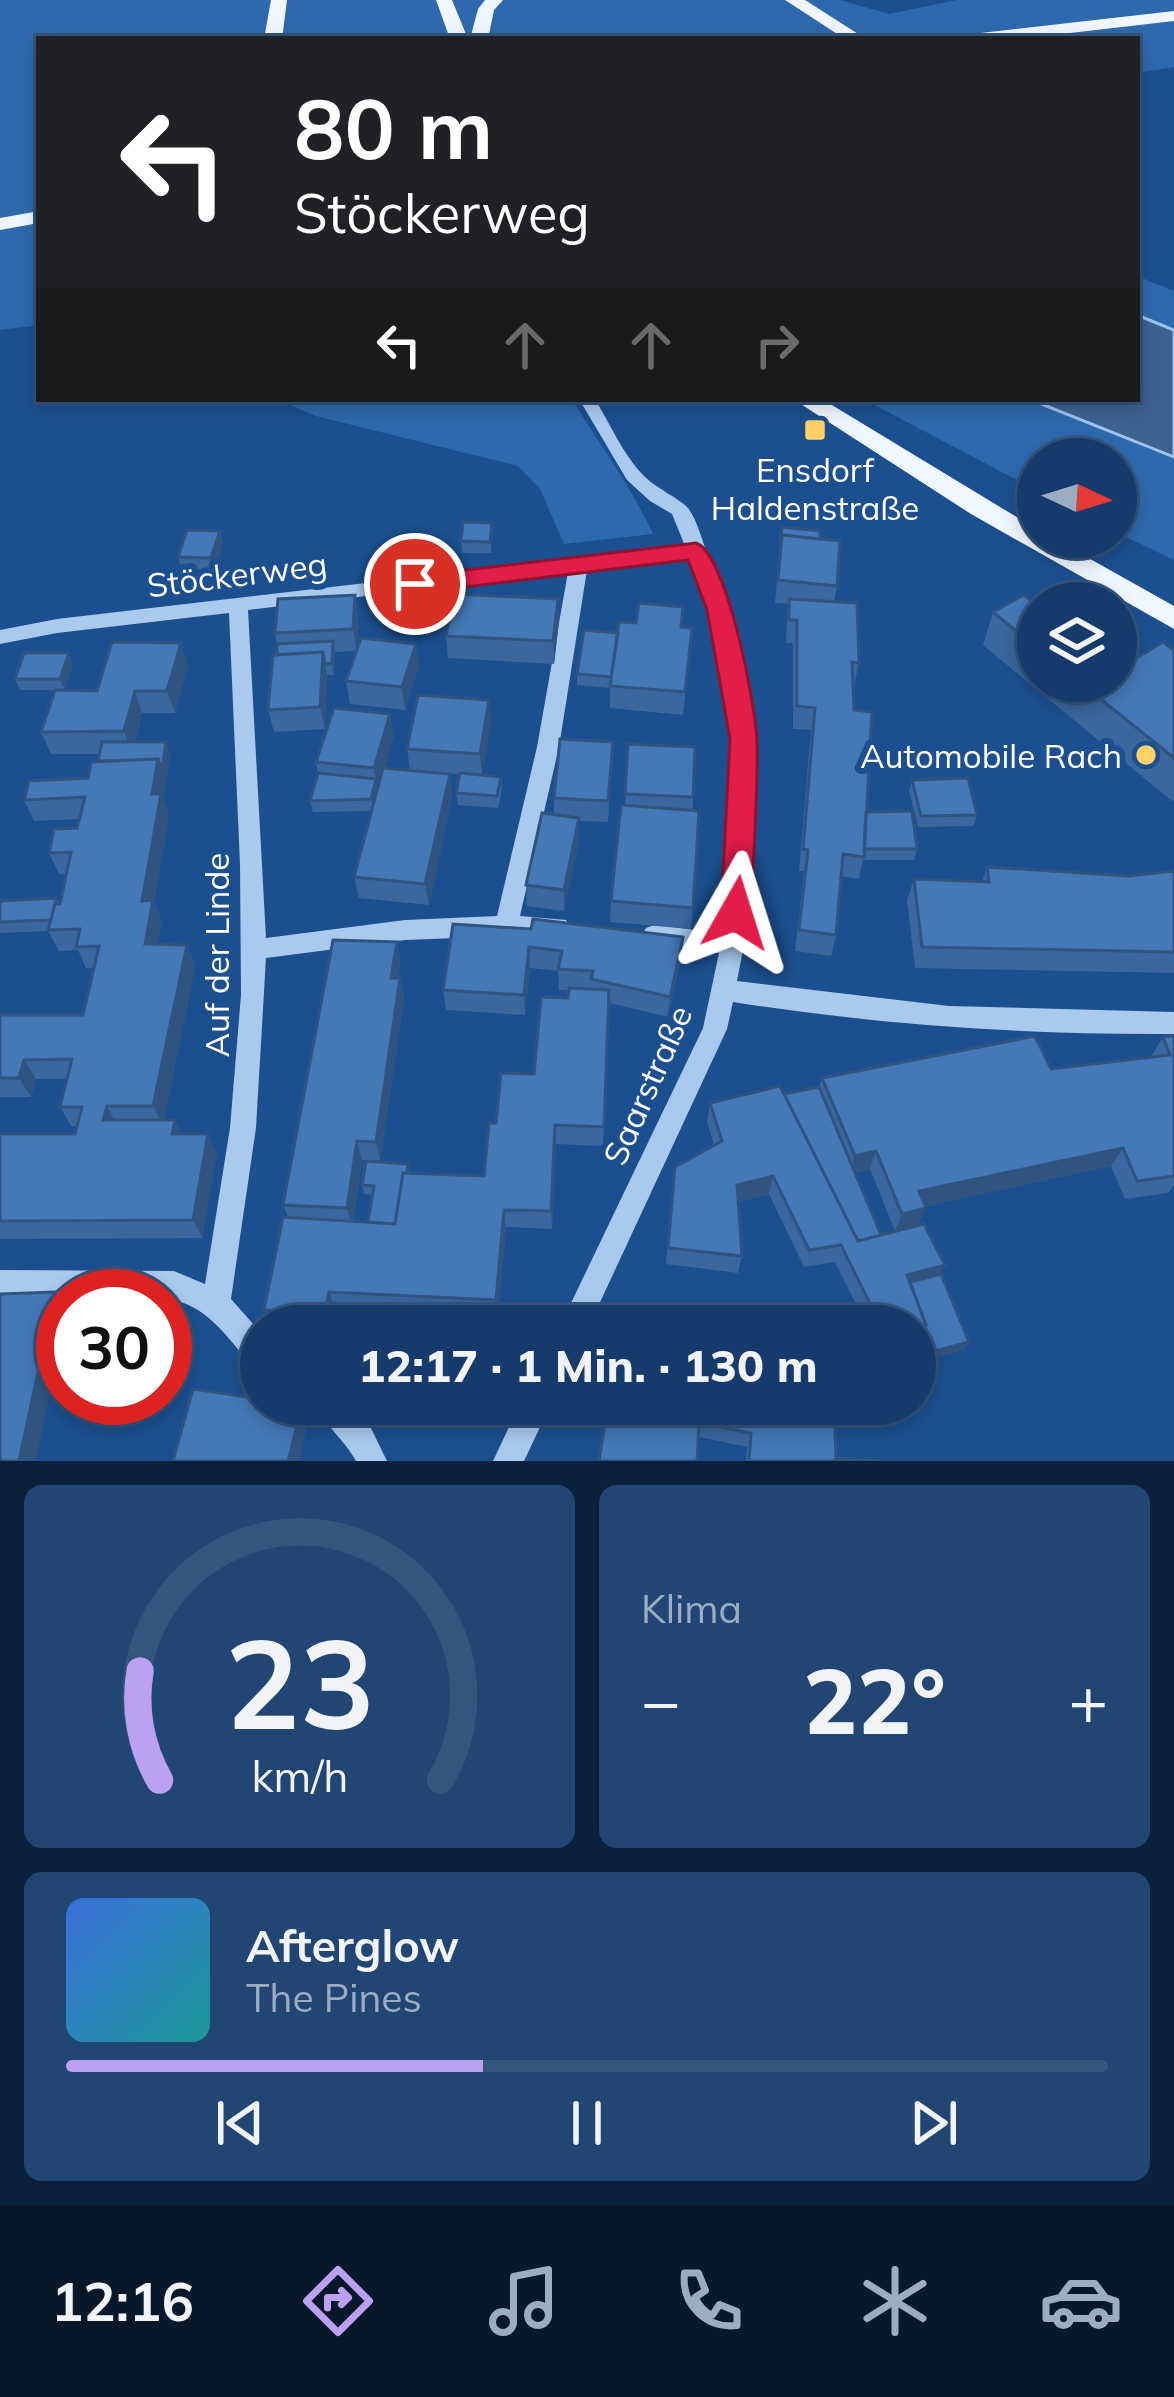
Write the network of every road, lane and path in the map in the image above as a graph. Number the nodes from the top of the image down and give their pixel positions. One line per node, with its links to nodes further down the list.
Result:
1 (280, 0): 7 (main road)
2 (445, 0): 8 (main road)
3 (467, 0): 9 (main road)
4 (495, 0): 10 (main road)
5 (793, 0): 11 (main road)
6 (1174, 16): 12 (main road)
7 (274, 36)
8 (457, 36)
9 (475, 36)
10 (477, 36)
11 (852, 36)
12 (998, 36)
13 (36, 218): 14 (main road)
14 (0, 224)
15 (589, 402): 17 (street, Saarstraße)
16 (810, 402): 20 (main road)
17 (696, 551): 18 (street, Stöckerweg); 25 (street, Saarstraße)
18 (578, 566): 19 (street, Stöckerweg); 22 (street)
19 (238, 604): 21 (street, Stöckerweg); 26 (street, Auf der Linde)
20 (1174, 619)
21 (0, 637)
22 (506, 925): 23 (street); 26 (street)
23 (593, 930)
24 (632, 933): 25 (street)
25 (733, 944): 27 (street, Saarstraße)
26 (254, 950): 30 (street, Auf der Linde)
27 (726, 990): 28 (street); 31 (street, Saarstraße)
28 (1174, 1023)
29 (0, 1284): 30 (street)
30 (216, 1304): 32 (street)
31 (584, 1305)
32 (240, 1331)
33 (350, 1425): 35 (street)
34 (526, 1425): 36 (street)
35 (372, 1461)
36 (508, 1461)

